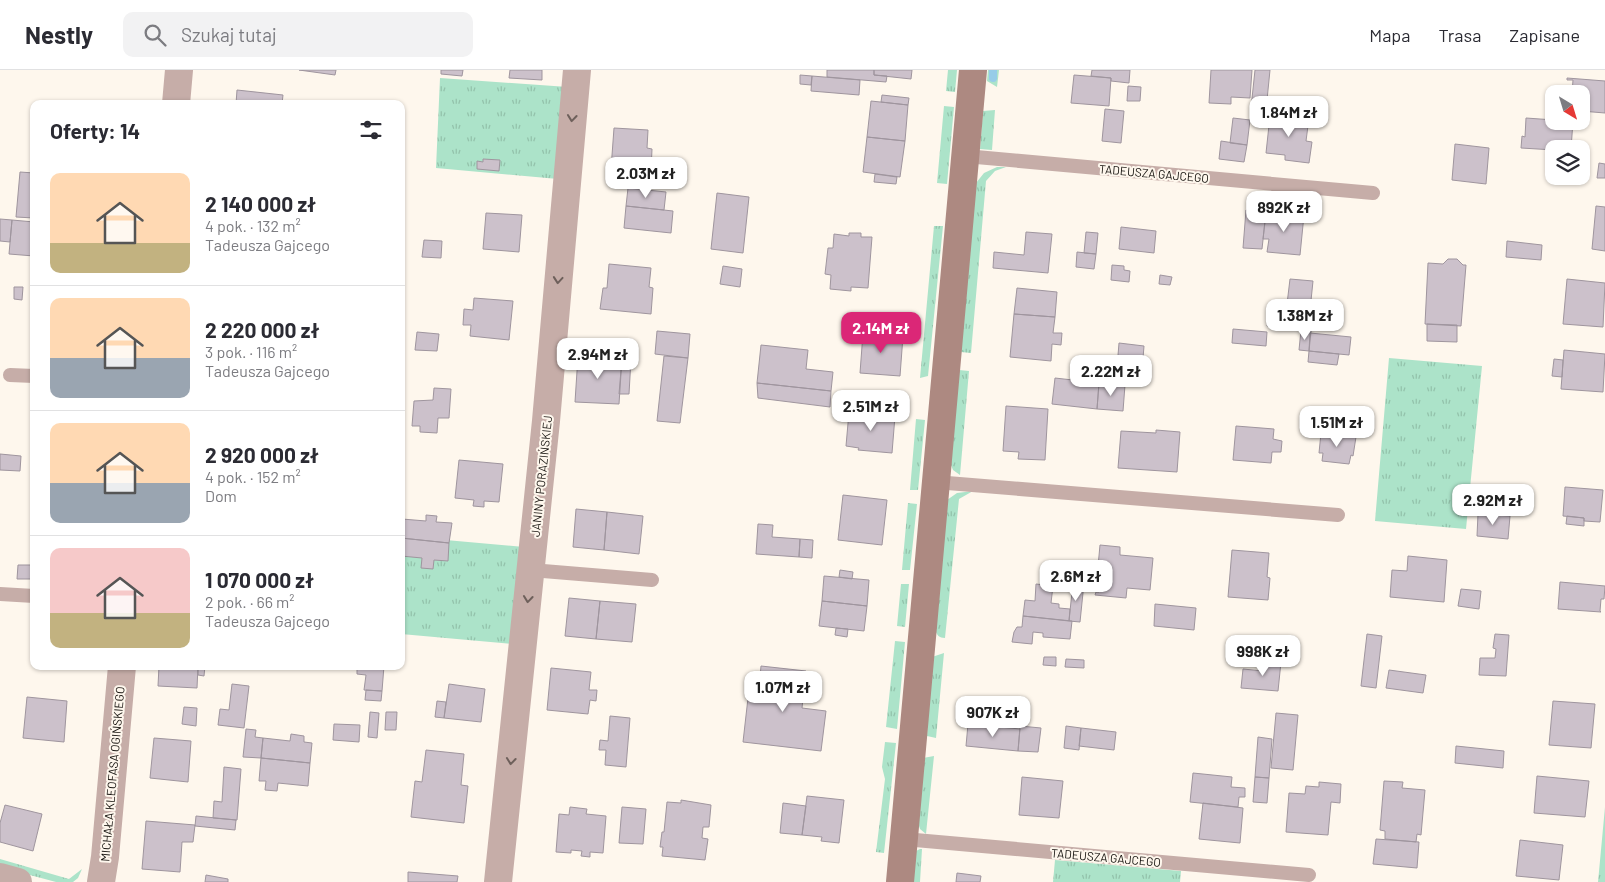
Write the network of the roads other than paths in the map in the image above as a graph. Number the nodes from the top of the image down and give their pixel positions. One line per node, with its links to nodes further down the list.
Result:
1 (179, 70): 4 (street)
2 (577, 70): 11 (street, JANINY PORAZIŃSKIEJ, one-way to 11)
3 (973, 70): 5 (street)
4 (176, 100)
5 (965, 156): 6 (lane, TADEUSZA GAJCEGO); 9 (street)
6 (1373, 193)
7 (10, 375): 8 (lane)
8 (30, 376)
9 (935, 482): 10 (lane); 16 (street)
10 (1338, 516)
11 (531, 570): 12 (lane); 21 (street, JANINY PORAZIŃSKIEJ, one-way to 21)
12 (652, 580)
13 (0, 594): 14 (lane)
14 (30, 596)
15 (122, 670): 20 (street, MICHAŁA KLEOFASA OGIŃSKIEGO)
16 (904, 839): 17 (lane, TADEUSZA GAJCEGO); 22 (street)
17 (1309, 875)
18 (0, 877): 19 (street)
19 (18, 882)
20 (101, 882)
21 (498, 882)
22 (900, 882)

